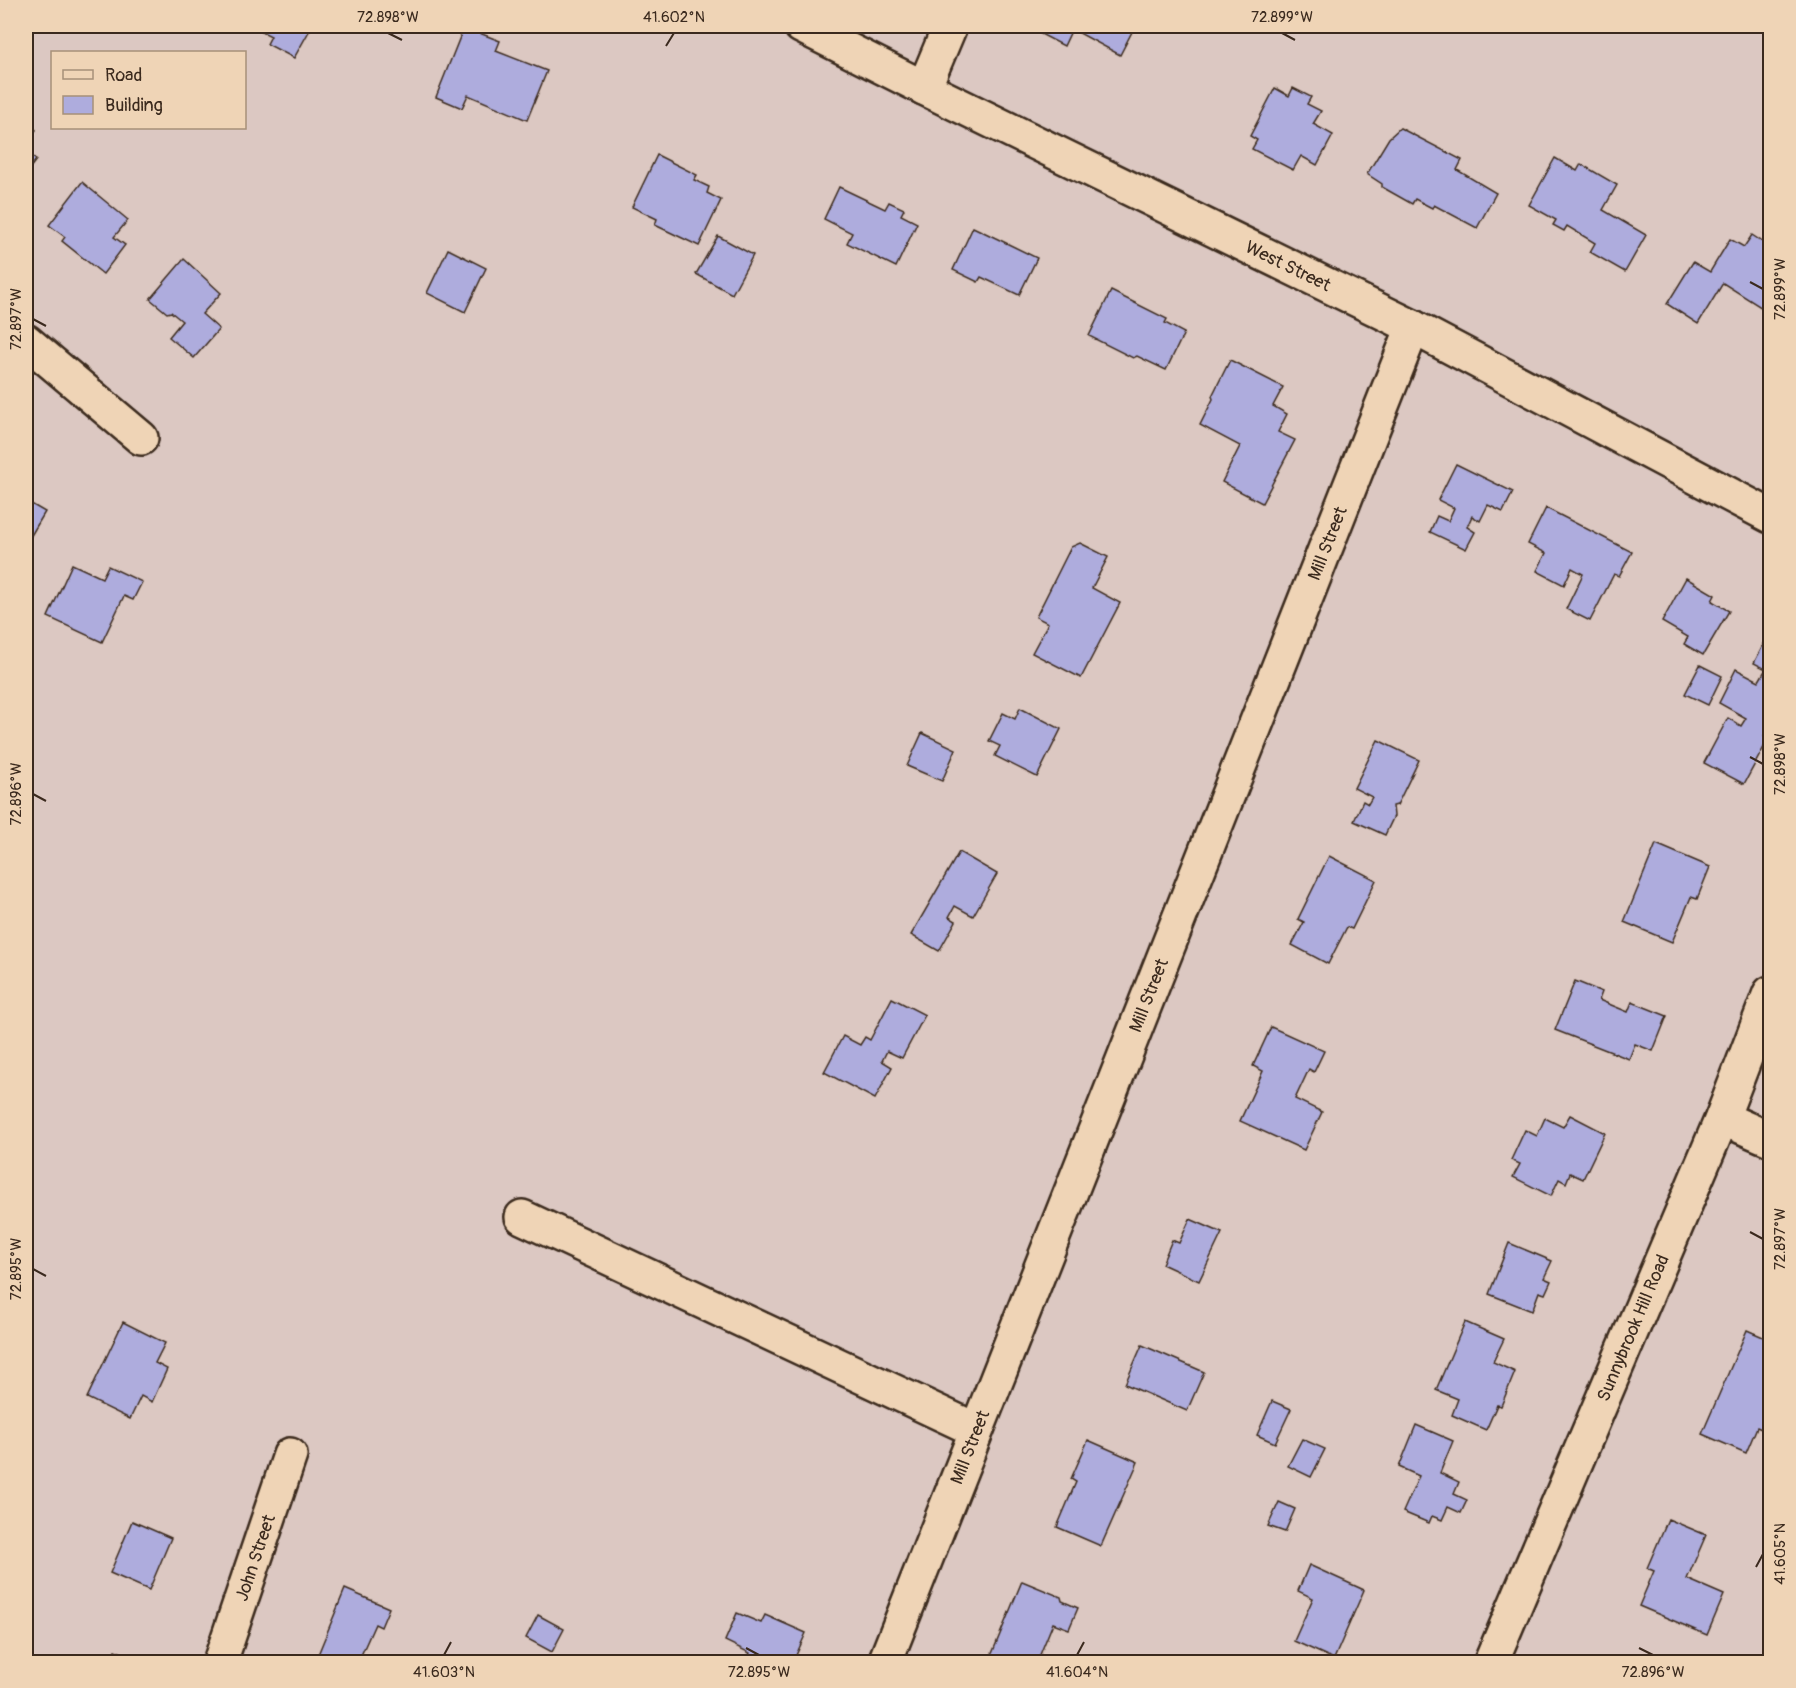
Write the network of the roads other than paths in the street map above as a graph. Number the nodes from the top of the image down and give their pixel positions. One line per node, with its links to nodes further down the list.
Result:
1 (801, 26): 3 (street, West Street)
2 (950, 26): 3 (street)
3 (924, 87): 4 (street, West Street)
4 (1413, 327): 7 (street, West Street); 12 (street, Mill Street)
5 (26, 341): 6 (street)
6 (141, 438)
7 (1770, 516)
8 (1770, 993): 9 (street, Sunnybrook Hill Road)
9 (1722, 1118): 10 (street); 16 (street, Sunnybrook Hill Road)
10 (1770, 1139)
11 (522, 1217): 12 (street)
12 (976, 1430): 15 (street, Mill Street)
13 (290, 1455): 14 (street, John Street)
14 (220, 1662)
15 (885, 1662)
16 (1491, 1662)

